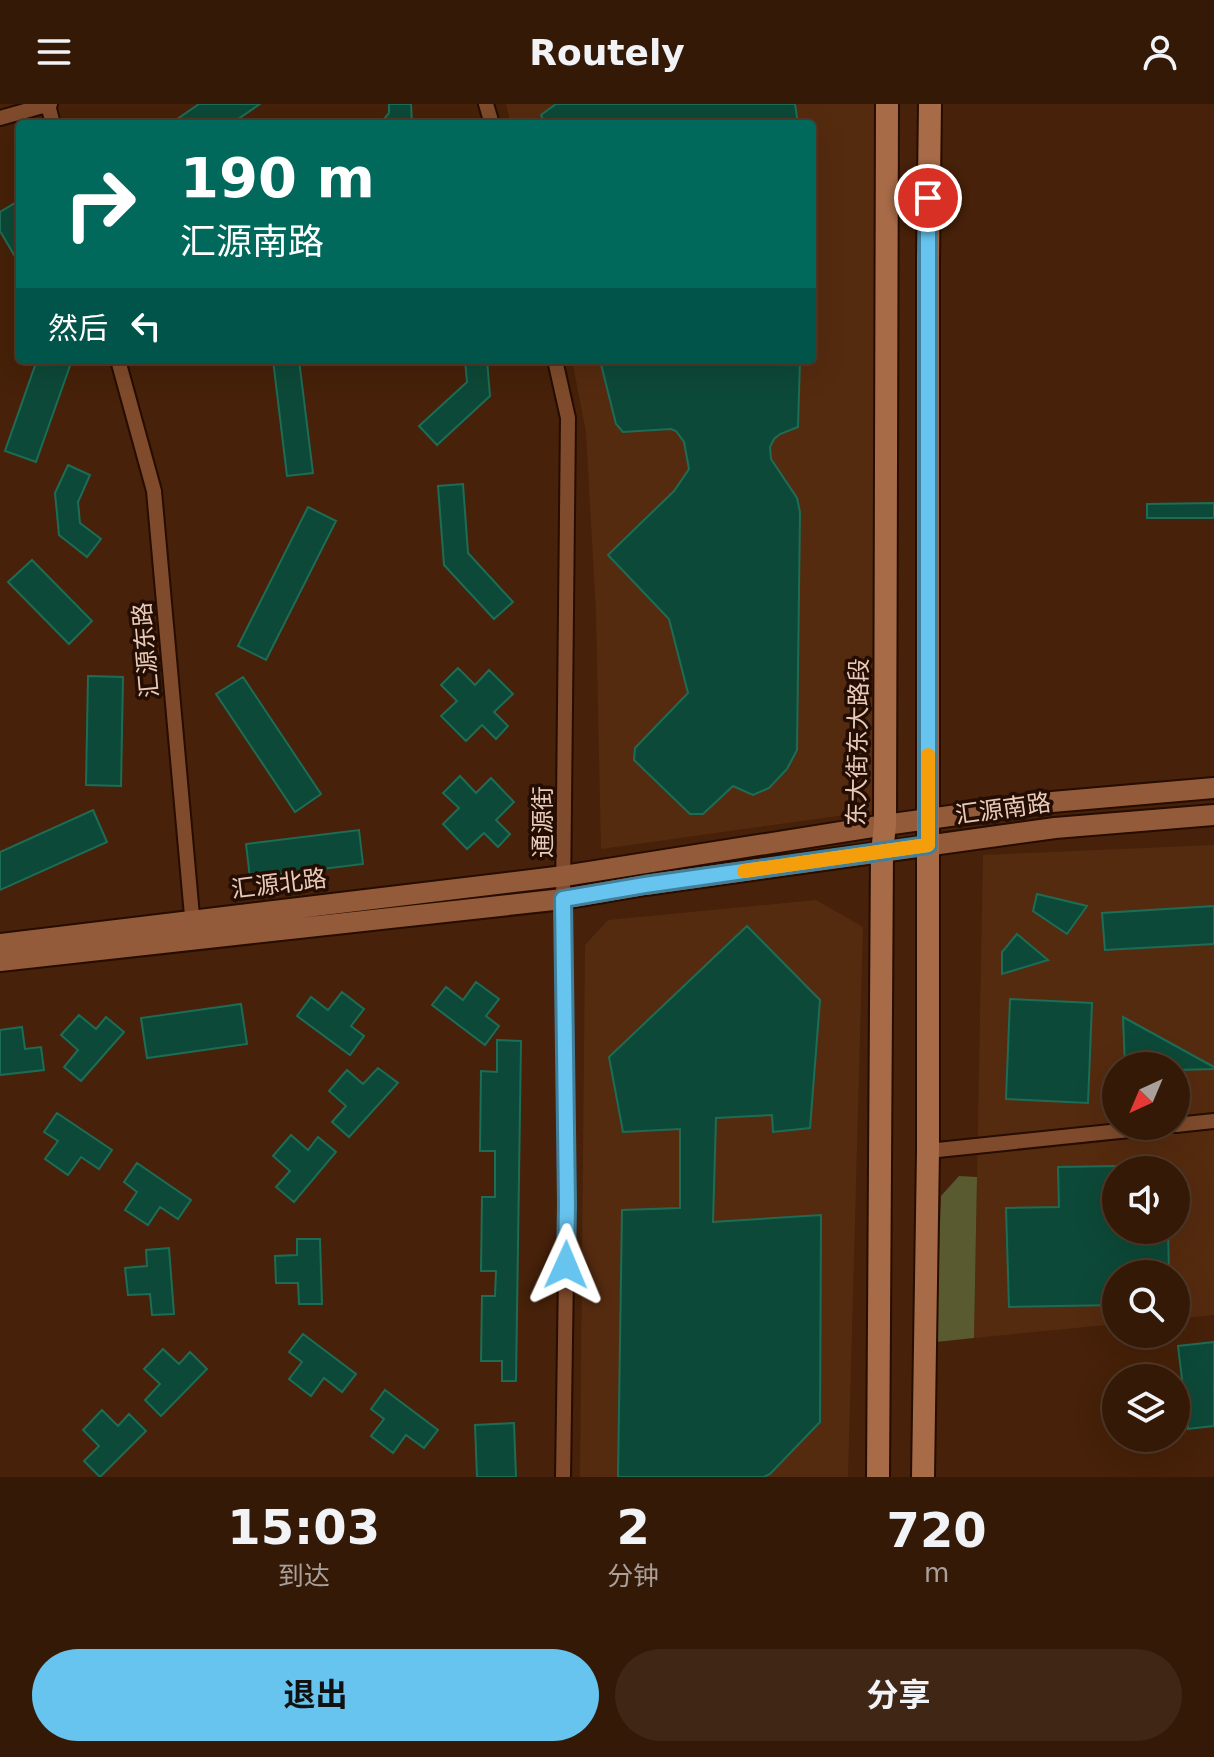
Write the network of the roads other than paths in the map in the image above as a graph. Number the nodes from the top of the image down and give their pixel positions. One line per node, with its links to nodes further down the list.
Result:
1 (49, 104): 4 (street)
2 (887, 104): 10 (main road, 东大街东大路段)
3 (930, 104): 9 (main road)
4 (0, 118)
5 (119, 364): 15 (street, 汇源东路)
6 (556, 364): 13 (street, 通源街)
7 (1214, 788): 9 (street, 汇源南路)
8 (1214, 815): 11 (street, 汇源南路)
9 (928, 819): 10 (street, 汇源南路); 11 (main road)
10 (885, 825): 12 (main road, 东大街东大路段); 13 (street, 汇源南路)
11 (928, 845): 12 (street, 汇源南路); 21 (main road)
12 (882, 852): 14 (street, 汇源南路); 23 (main road, 东大街东大路段)
13 (564, 876): 14 (street, 通源街); 15 (street, 汇源北路)
14 (563, 899): 15 (street, 汇源北路); 22 (street, 通源街)
15 (193, 930): 16 (street, 汇源北路); 17 (street, 汇源北路)
16 (0, 944)
17 (0, 961)
18 (1214, 1121): 19 (street)
19 (1190, 1124)
20 (1102, 1133): 21 (street)
21 (928, 1151): 24 (main road)
22 (563, 1477)
23 (878, 1477)
24 (923, 1477)

